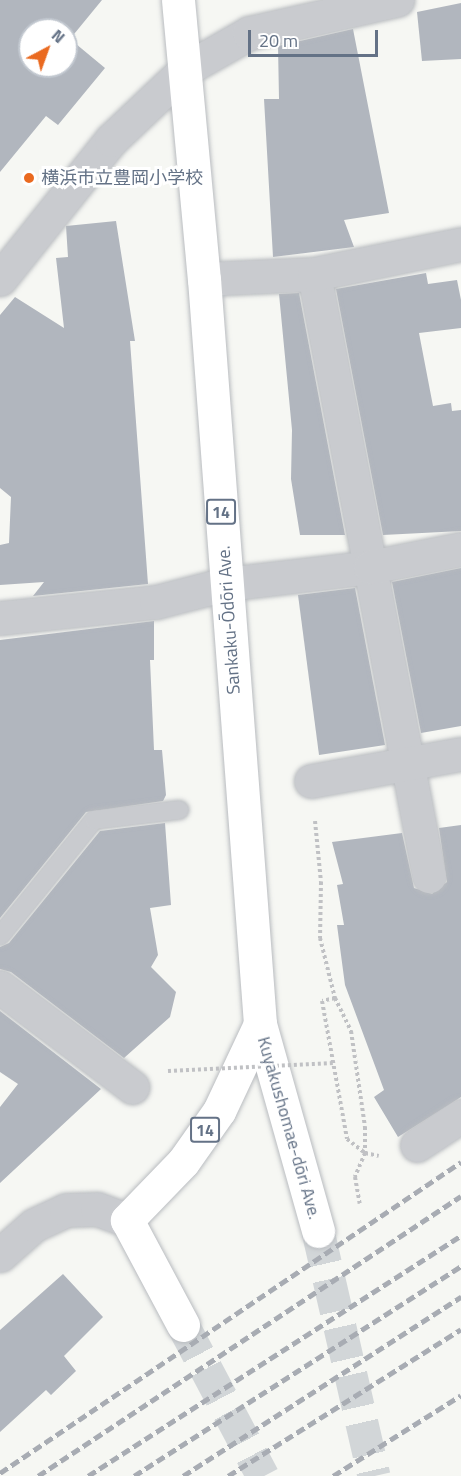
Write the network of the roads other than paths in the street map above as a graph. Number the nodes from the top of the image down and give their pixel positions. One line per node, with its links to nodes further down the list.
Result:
1 (178, 0): 3 (main road, Sankaku-Ōdōri Ave. / 14)
2 (397, 0): 3 (street)
3 (186, 69): 6 (street); 7 (main road, Sankaku-Ōdōri Ave. / 14)
4 (461, 244): 5 (street)
5 (314, 274): 7 (street); 9 (street)
6 (0, 279)
7 (204, 279): 10 (main road, Sankaku-Ōdōri Ave. / 14)
8 (461, 549): 9 (street)
9 (370, 567): 10 (street); 13 (street)
10 (226, 584): 11 (street); 19 (main road, Sankaku-Ōdōri Ave. / 14)
11 (0, 618)
12 (461, 754): 13 (street)
13 (408, 764): 14 (street); 16 (street)
14 (311, 781)
15 (179, 810): 17 (lane)
16 (429, 876)
17 (0, 936)
18 (0, 987): 20 (street)
19 (260, 1024): 23 (main road, 14); 24 (main road, Kuyakushomae-dōri Ave. / 14)
20 (132, 1087)
21 (461, 1116): 22 (street)
22 (417, 1144)
23 (127, 1220): 25 (street); 26 (main road)
24 (318, 1231)
25 (0, 1255)
26 (183, 1325)

